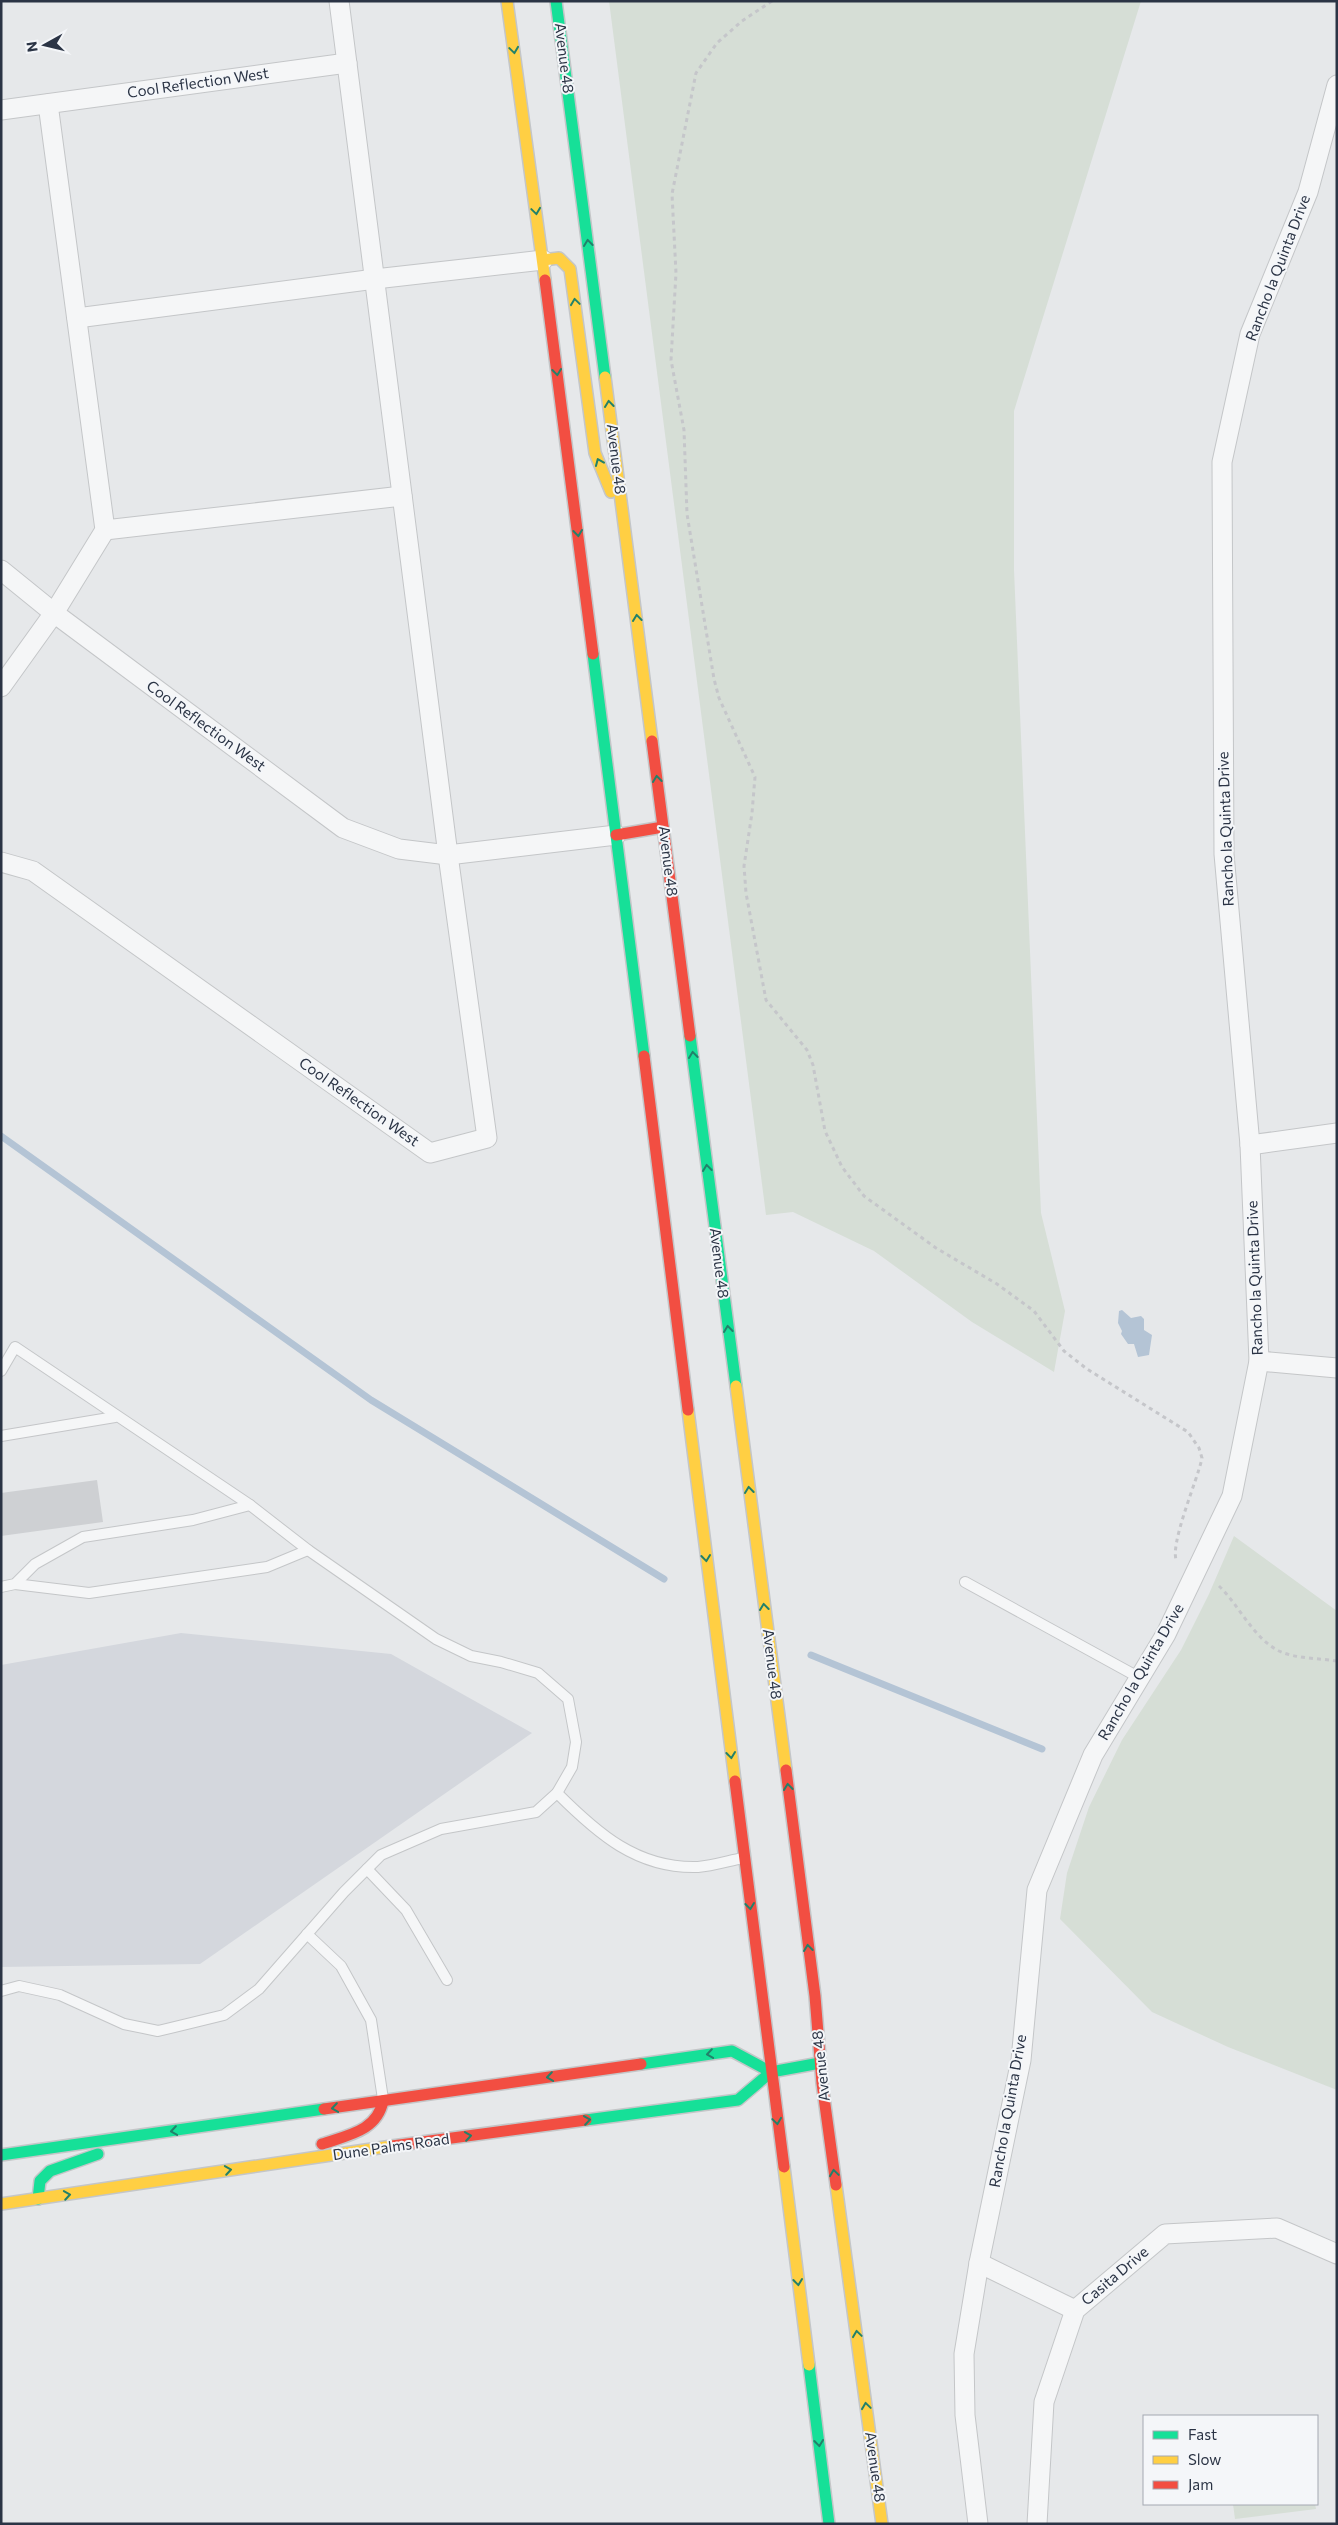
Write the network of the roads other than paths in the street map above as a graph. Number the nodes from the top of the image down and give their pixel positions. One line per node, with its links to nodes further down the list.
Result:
1 (339, 1): 4 (street, Cool Reflection West)
2 (507, 1): 8 (main road, one-way to 8)
3 (556, 1): 12 (main road, Avenue 48, one-way to 3)
4 (347, 62): 6 (street, Cool Reflection West); 9 (street, Cool Reflection West)
5 (1337, 85): 22 (street, Rancho la Quinta Drive)
6 (48, 104): 7 (street, Cool Reflection West); 10 (street)
7 (1, 110)
8 (543, 260): 9 (street); 12 (main road, one-way to 8); 18 (main road, one-way to 18)
9 (374, 278): 10 (street); 11 (street, Cool Reflection West)
10 (77, 318): 13 (street)
11 (402, 496): 13 (street); 19 (street, Cool Reflection West)
12 (625, 523): 17 (main road, Avenue 48, one-way to 12)
13 (105, 530): 15 (street)
14 (1, 570): 15 (street, Cool Reflection West)
15 (54, 614): 16 (street); 19 (street, Cool Reflection West)
16 (1, 687)
17 (664, 827): 18 (main road); 40 (main road, Avenue 48, one-way to 17)
18 (616, 834): 19 (street, Cool Reflection West); 35 (main road, one-way to 35)
19 (448, 855): 20 (street, Cool Reflection West)
20 (1, 862)
21 (1337, 1134): 22 (street)
22 (1250, 1145): 23 (street, Rancho la Quinta Drive)
23 (1259, 1361): 24 (street); 33 (street, Rancho la Quinta Drive)
24 (1337, 1368)
25 (1, 1371): 26 (lane)
26 (115, 1416): 27 (lane); 28 (lane)
27 (1, 1436)
28 (250, 1505): 29 (lane); 31 (lane)
29 (308, 1550): 31 (lane); 34 (lane)
30 (965, 1582): 33 (lane)
31 (15, 1584): 32 (lane)
32 (1, 1587)
33 (1140, 1678): 49 (street, Rancho la Quinta Drive)
34 (557, 1793): 35 (lane); 36 (lane)
35 (744, 1858): 41 (main road, one-way to 41)
36 (367, 1869): 37 (lane); 38 (lane)
37 (307, 1934): 39 (lane); 42 (lane)
38 (447, 1980)
39 (1, 1991)
40 (820, 2064): 41 (main road); 52 (main road, Avenue 48, one-way to 40)
41 (771, 2072): 42 (main road, one-way to 42); 45 (main road, Dune Palms Road, one-way to 41); 51 (main road, one-way to 51)
42 (383, 2101): 43 (main road, one-way to 43); 45 (main road)
43 (156, 2134): 44 (main road); 46 (main road)
44 (1, 2155)
45 (257, 2166): 46 (main road, Dune Palms Road, one-way to 45)
46 (38, 2199): 47 (main road, Dune Palms Road)
47 (1, 2204)
48 (1337, 2254): 50 (street, Casita Drive)
49 (979, 2263): 50 (street); 53 (street, Rancho la Quinta Drive)
50 (1075, 2310): 54 (street, Casita Drive)
51 (830, 2524)
52 (882, 2524)
53 (978, 2524)
54 (1037, 2524)

